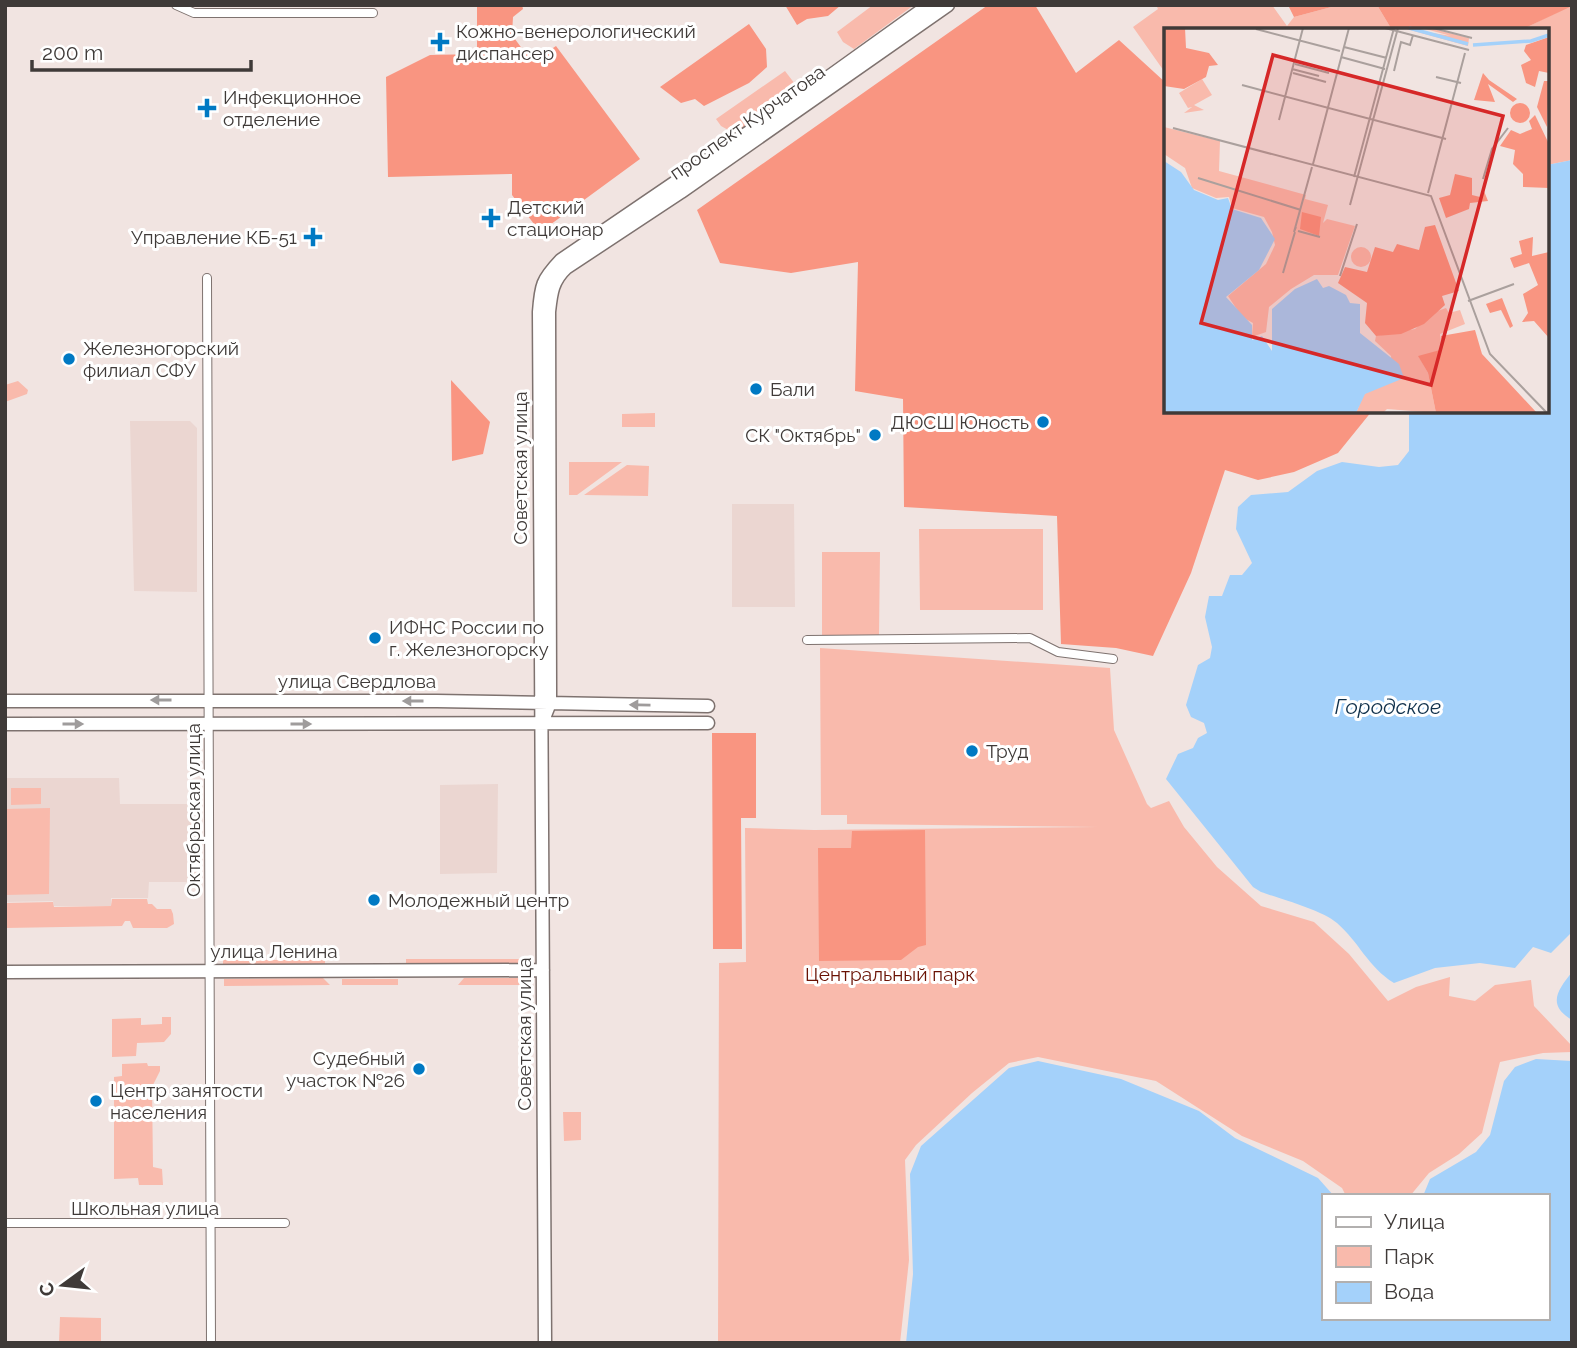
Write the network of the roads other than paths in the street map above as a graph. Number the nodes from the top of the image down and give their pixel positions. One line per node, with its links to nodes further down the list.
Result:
1 (176, 5): 4 (street)
2 (929, 5): 5 (main road, проспект Курчатова)
3 (948, 5): 5 (main road, проспект Курчатова)
4 (373, 13)
5 (678, 187): 6 (main road, проспект Курчатова)
6 (563, 264): 12 (main road, Советская улица)
7 (207, 278): 10 (street, Октябрьская улица)
8 (807, 640): 9 (street)
9 (1113, 659)
10 (208, 700): 11 (main road, улица Свердлова, one-way to 11); 12 (main road, улица Свердлова, one-way to 10); 16 (street, Октябрьская улица)
11 (5, 701)
12 (545, 703): 13 (main road, улица Свердлова, one-way to 12); 17 (main road, Советская улица)
13 (708, 706)
14 (708, 723): 17 (main road)
15 (5, 724): 16 (main road, one-way to 16)
16 (209, 724): 17 (main road, one-way to 17); 19 (street, Октябрьская улица)
17 (541, 725): 18 (main road, Советская улица)
18 (543, 970): 19 (main road, улица Ленина); 25 (main road, Советская улица)
19 (210, 971): 20 (main road, улица Ленина); 23 (street, Октябрьская улица)
20 (5, 972)
21 (5, 1223): 23 (street, Школьная улица)
22 (285, 1223): 23 (street, Школьная улица)
23 (211, 1224): 24 (street, Октябрьская улица)
24 (211, 1343)
25 (545, 1343)

